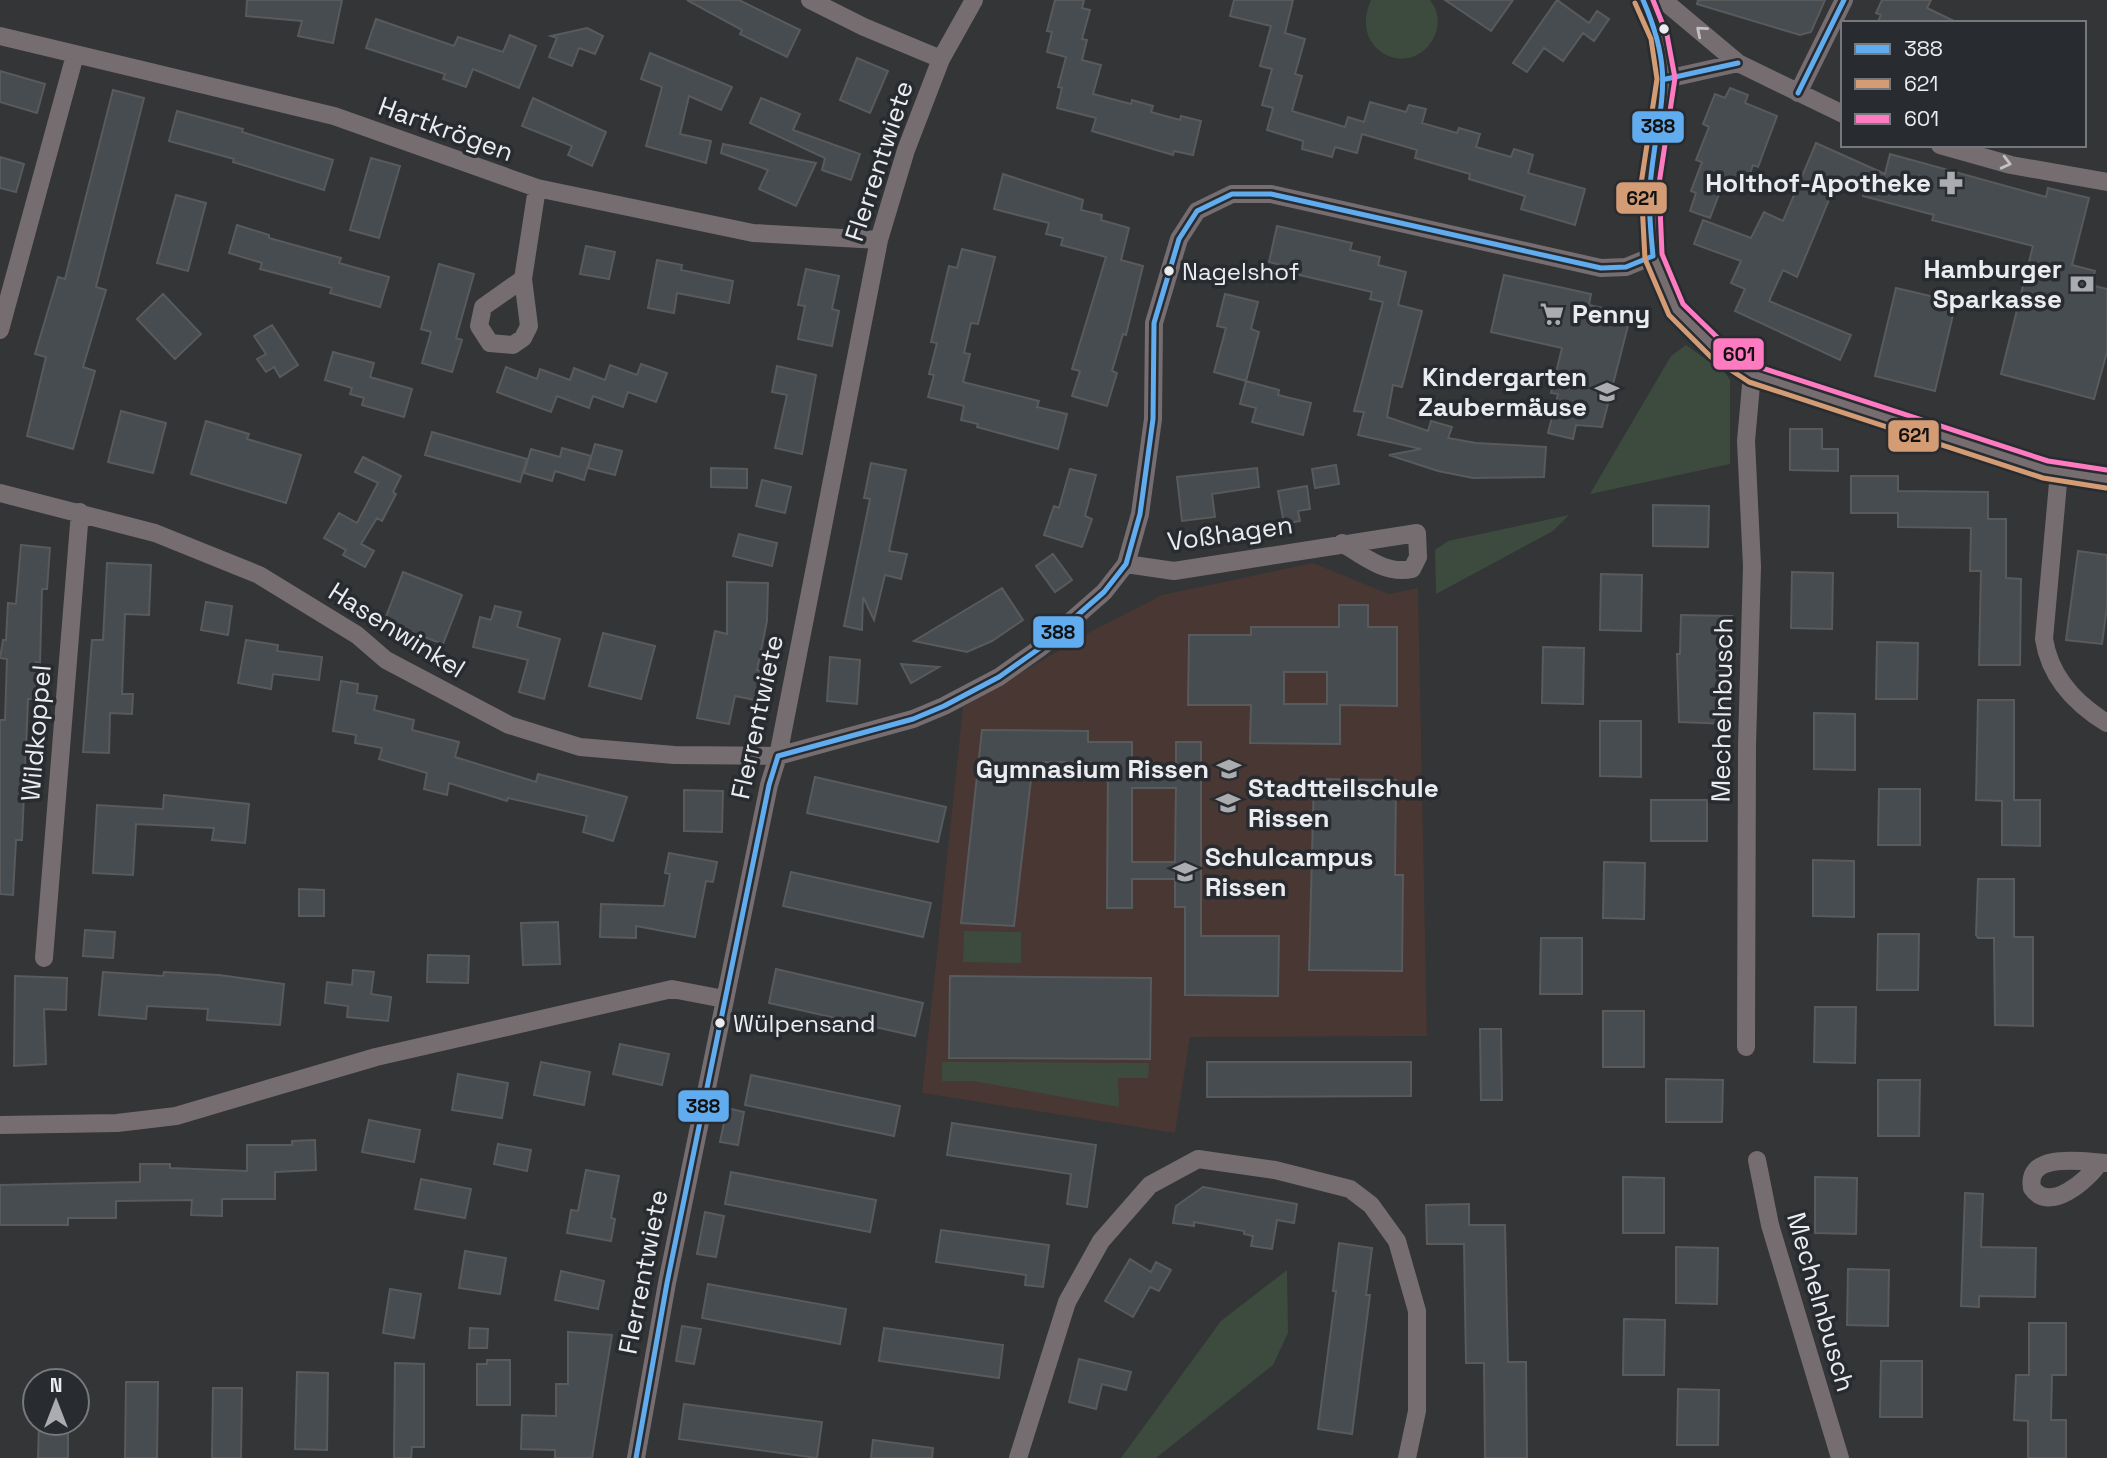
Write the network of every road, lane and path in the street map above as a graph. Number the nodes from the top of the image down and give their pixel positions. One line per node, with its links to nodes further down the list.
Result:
1 (810, 0): 8 (street)
2 (974, 0): 8 (street, Flerrentwiete)
3 (1643, 0): 10 (street)
4 (1663, 0): 9 (street, one-way to 4)
5 (1844, 0): 11 (street)
6 (0, 36): 7 (street, Hartkrögen)
7 (75, 55): 15 (street, Hartkrögen); 19 (street)
8 (941, 59): 16 (street, Flerrentwiete)
9 (1738, 63): 10 (street); 11 (street)
10 (1666, 79): 17 (street)
11 (1798, 93): 12 (street)
12 (1841, 113)
13 (1947, 147): 14 (street, one-way to 14)
14 (2107, 182)
15 (537, 188): 16 (street, Hartkrögen); 18 (street)
16 (879, 240): 28 (street, Flerrentwiete)
17 (1653, 256): 20 (street); 26 (street)
18 (523, 279)
19 (0, 330)
20 (1752, 374): 21 (street); 31 (street, Mechelnbusch)
21 (2059, 472): 22 (street); 27 (street)
22 (2107, 478)
23 (0, 493): 24 (street, Hasenwinkel)
24 (80, 512): 28 (street, Hasenwinkel); 29 (street, Wildkoppel)
25 (1342, 543): 26 (street, Voßhagen)
26 (1126, 564): 28 (street)
27 (2107, 723)
28 (778, 756): 30 (street, Flerrentwiete)
29 (44, 958)
30 (724, 999): 32 (street); 34 (street, Flerrentwiete)
31 (1746, 1047)
32 (0, 1125)
33 (1757, 1160): 37 (street, Mechelnbusch)
34 (636, 1458)
35 (1018, 1458): 36 (street)
36 (1408, 1458)
37 (1840, 1458)

